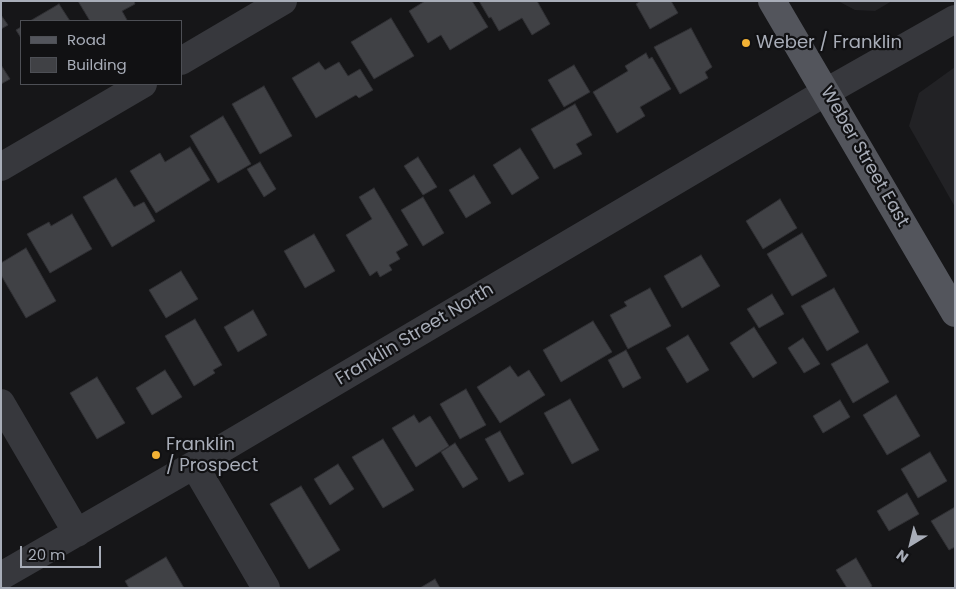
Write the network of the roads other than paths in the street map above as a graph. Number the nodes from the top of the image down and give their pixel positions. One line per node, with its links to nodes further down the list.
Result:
1 (283, 1): 4 (street)
2 (772, 1): 6 (main road, Weber Street East)
3 (955, 18): 6 (street, Franklin Street North)
4 (182, 60)
5 (141, 85): 7 (street)
6 (826, 92): 8 (main road, Weber Street East); 10 (street, Franklin Street North)
7 (1, 167)
8 (955, 313)
9 (1, 403): 11 (street)
10 (194, 465): 11 (street, Franklin Street North); 13 (street)
11 (76, 533): 12 (street, Franklin Street North)
12 (1, 576)
13 (266, 588)

